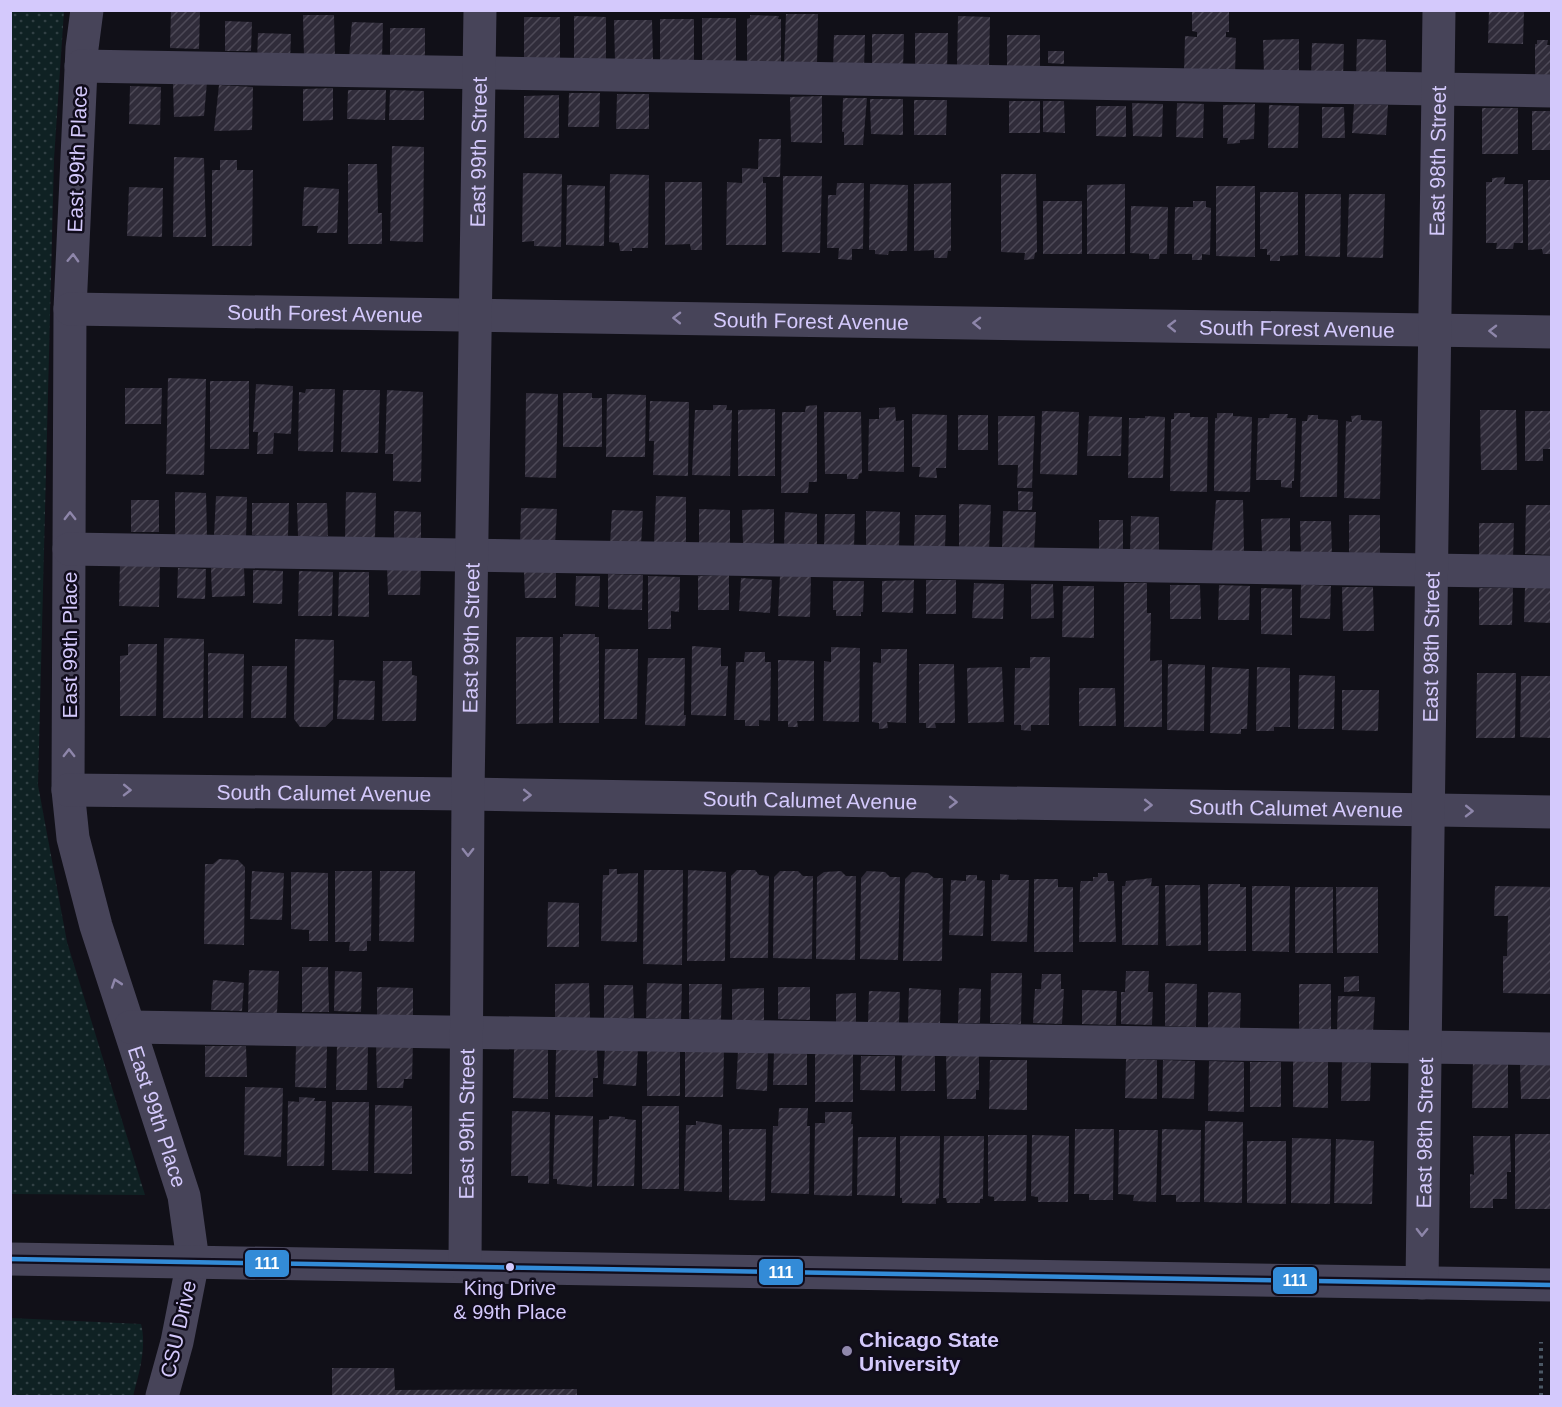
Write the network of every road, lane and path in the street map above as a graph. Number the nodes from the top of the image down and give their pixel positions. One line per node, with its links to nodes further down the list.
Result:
1 (87, 10): 4 (street, East 99th Place)
2 (480, 10): 5 (street, East 99th Street)
3 (1439, 10): 6 (street, East 98th Street)
4 (81, 66): 5 (street); 8 (street, East 99th Place, one-way to 4)
5 (479, 73): 6 (street); 9 (street, East 99th Street)
6 (1438, 89): 7 (street); 10 (street, East 98th Street)
7 (1551, 91)
8 (70, 309): 9 (street, South Forest Avenue); 12 (street, East 99th Place, one-way to 8)
9 (476, 315): 10 (street, South Forest Avenue, one-way to 9); 13 (street, East 99th Street)
10 (1434, 330): 11 (street, South Forest Avenue, one-way to 10); 14 (street, East 98th Street)
11 (1551, 332)
12 (69, 549): 13 (street); 16 (street, East 99th Place, one-way to 12)
13 (472, 555): 14 (street); 17 (street, East 99th Street)
14 (1431, 570): 15 (street); 18 (street, East 98th Street)
15 (1551, 572)
16 (68, 790): 17 (street, South Calumet Avenue, one-way to 17); 20 (street, East 99th Place, one-way to 16)
17 (468, 794): 18 (street, South Calumet Avenue, one-way to 18); 21 (street, East 99th Street, one-way to 21)
18 (1428, 810): 19 (street, South Calumet Avenue, one-way to 19); 22 (street, East 98th Street)
19 (1551, 812)
20 (130, 1027): 21 (street); 25 (street, East 99th Place)
21 (467, 1032): 22 (street); 26 (street, East 99th Street)
22 (1425, 1047): 23 (street); 27 (street, East 98th Street, one-way to 27)
23 (1551, 1049)
24 (10, 1258): 25 (street)
25 (193, 1262): 26 (street); 30 (street, CSU Drive)
26 (465, 1265): 27 (street)
27 (1422, 1283): 28 (street)
28 (1551, 1285)
29 (1541, 1342): 31 (path)
30 (162, 1396)
31 (1540, 1396)

